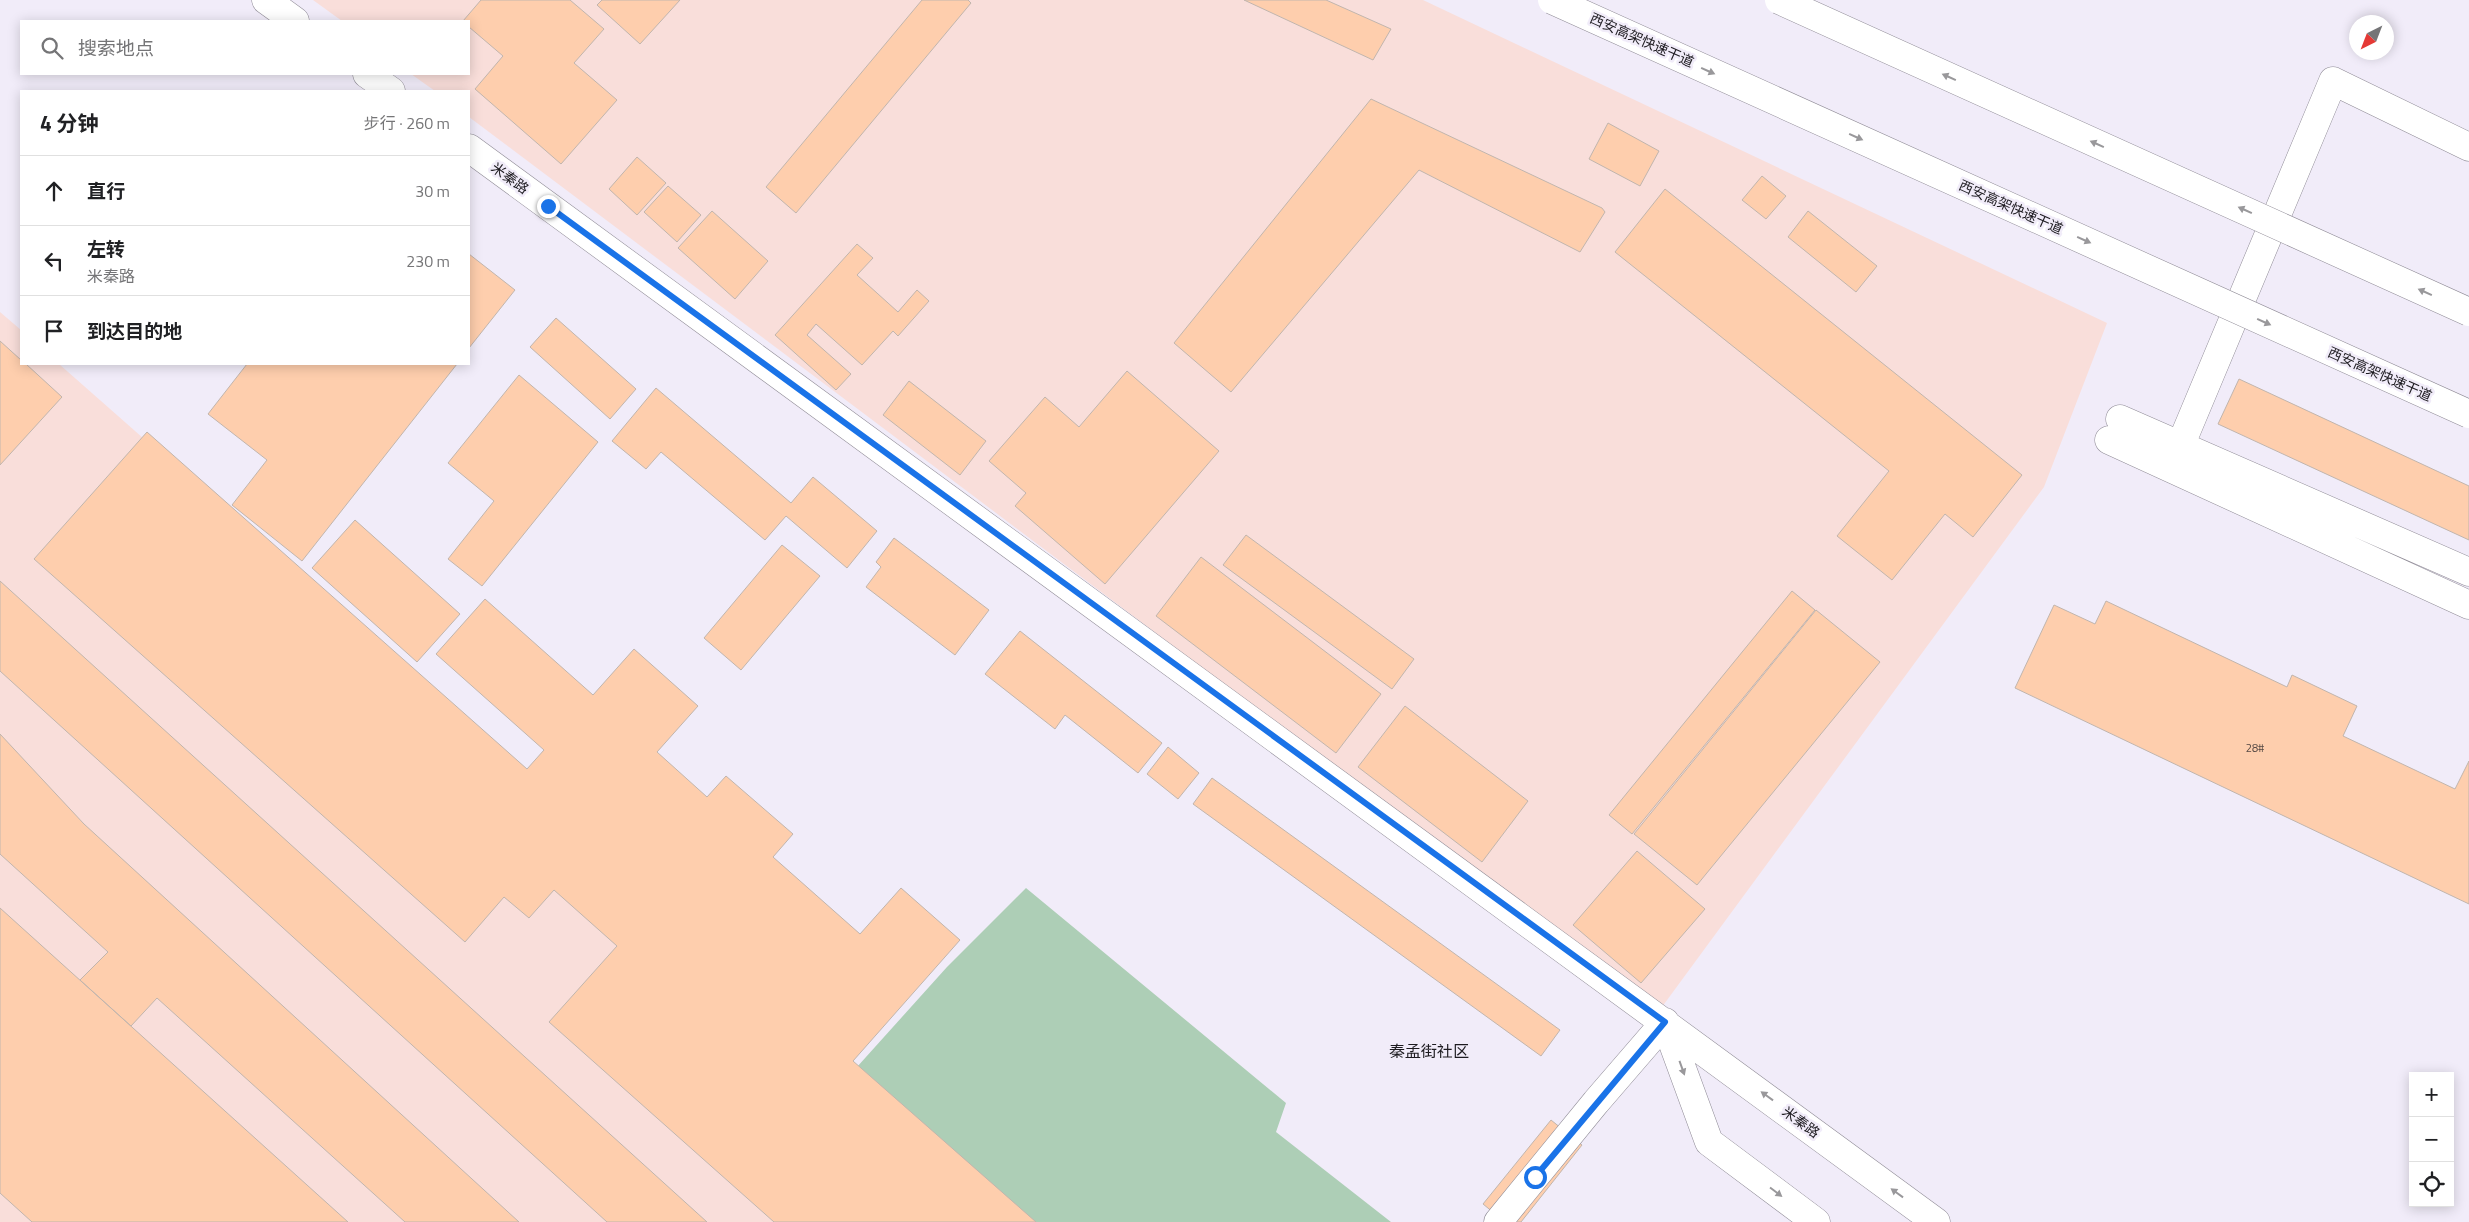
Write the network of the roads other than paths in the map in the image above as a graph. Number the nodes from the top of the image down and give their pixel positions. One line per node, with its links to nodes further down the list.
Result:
1 (266, 0): 4 (main road)
2 (1552, 0): 10 (main road, 西安高架快速干道, one-way to 10, bridge)
3 (1779, 0): 9 (main road, one-way to 3, bridge)
4 (294, 20)
5 (368, 75): 6 (main road)
6 (390, 90)
7 (2469, 147): 12 (main road)
8 (470, 149): 15 (main road, 米秦路)
9 (2469, 312)
10 (2469, 414)
11 (2115, 430): 12 (main road)
12 (2175, 456): 13 (main road); 14 (main road)
13 (2469, 572)
14 (2469, 605)
15 (1665, 1022): 16 (main road); 17 (main road, one-way to 17); 18 (main road, 米秦路, one-way to 15)
16 (1498, 1222)
17 (1816, 1222)
18 (1936, 1222)

